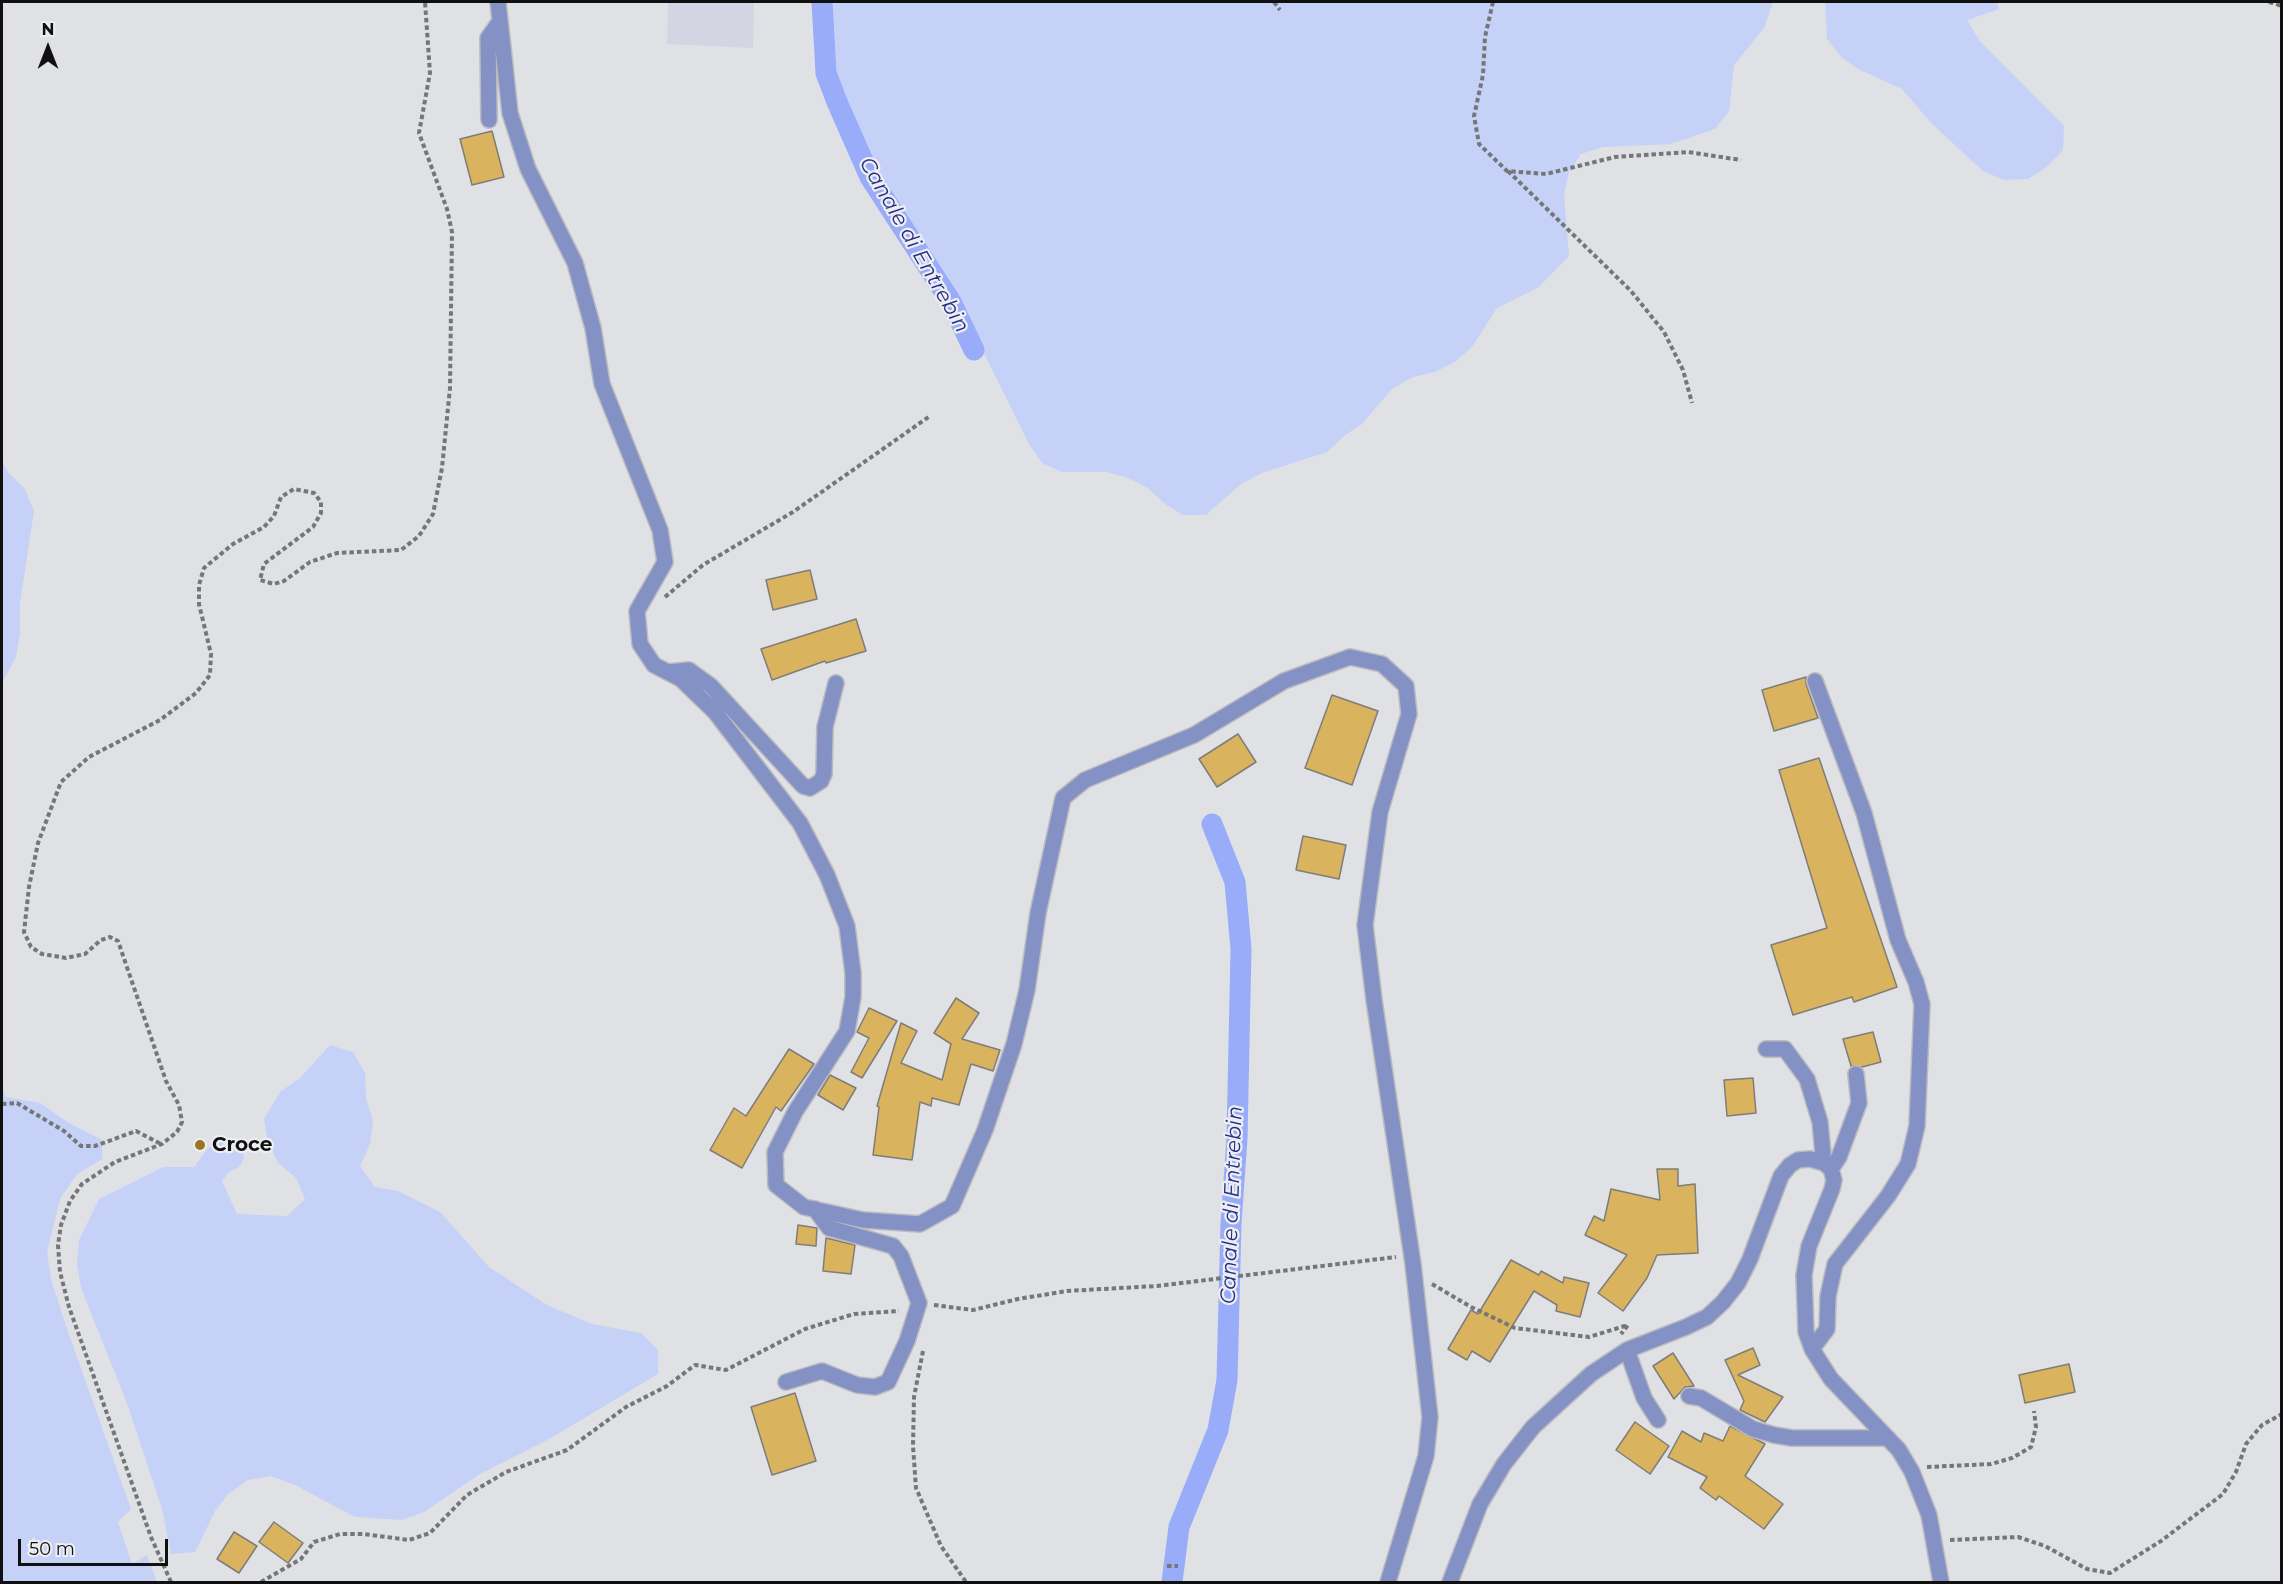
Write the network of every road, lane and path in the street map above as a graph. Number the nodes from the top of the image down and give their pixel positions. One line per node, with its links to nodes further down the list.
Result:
1 (425, 2): 21 (path)
2 (498, 2): 8 (street)
3 (1274, 2): 7 (path)
4 (1493, 2): 11 (path)
5 (2269, 2): 6 (path)
6 (2282, 6)
7 (1280, 10)
8 (500, 21): 9 (street); 14 (street)
9 (489, 120)
10 (1741, 160): 11 (path)
11 (1508, 171): 12 (path)
12 (1692, 403)
13 (930, 416): 14 (path)
14 (637, 611): 15 (street)
15 (668, 672): 17 (street); 23 (street)
16 (1815, 681): 28 (street)
17 (836, 683)
18 (1766, 1049): 22 (street)
19 (1857, 1074): 22 (street)
20 (2, 1104): 21 (path)
21 (162, 1144): 40 (path)
22 (1824, 1165): 28 (street); 29 (street)
23 (815, 1209): 24 (street); 25 (street)
24 (1413, 1264): 25 (path); 26 (path); 43 (street)
25 (919, 1303): 30 (street); 41 (path)
26 (1615, 1339)
27 (923, 1344): 42 (path)
28 (1812, 1349): 35 (street)
29 (1627, 1350): 34 (street); 44 (street)
30 (786, 1382)
31 (1689, 1396): 35 (street)
32 (2034, 1411): 36 (path)
33 (2282, 1414): 37 (path)
34 (1658, 1420)
35 (1888, 1438): 36 (street)
36 (1912, 1472): 37 (street)
37 (1934, 1542): 45 (street)
38 (1167, 1566): 39 (path)
39 (1178, 1566)
40 (171, 1582)
41 (261, 1582)
42 (966, 1582)
43 (1388, 1582)
44 (1450, 1582)
45 (1941, 1582)

